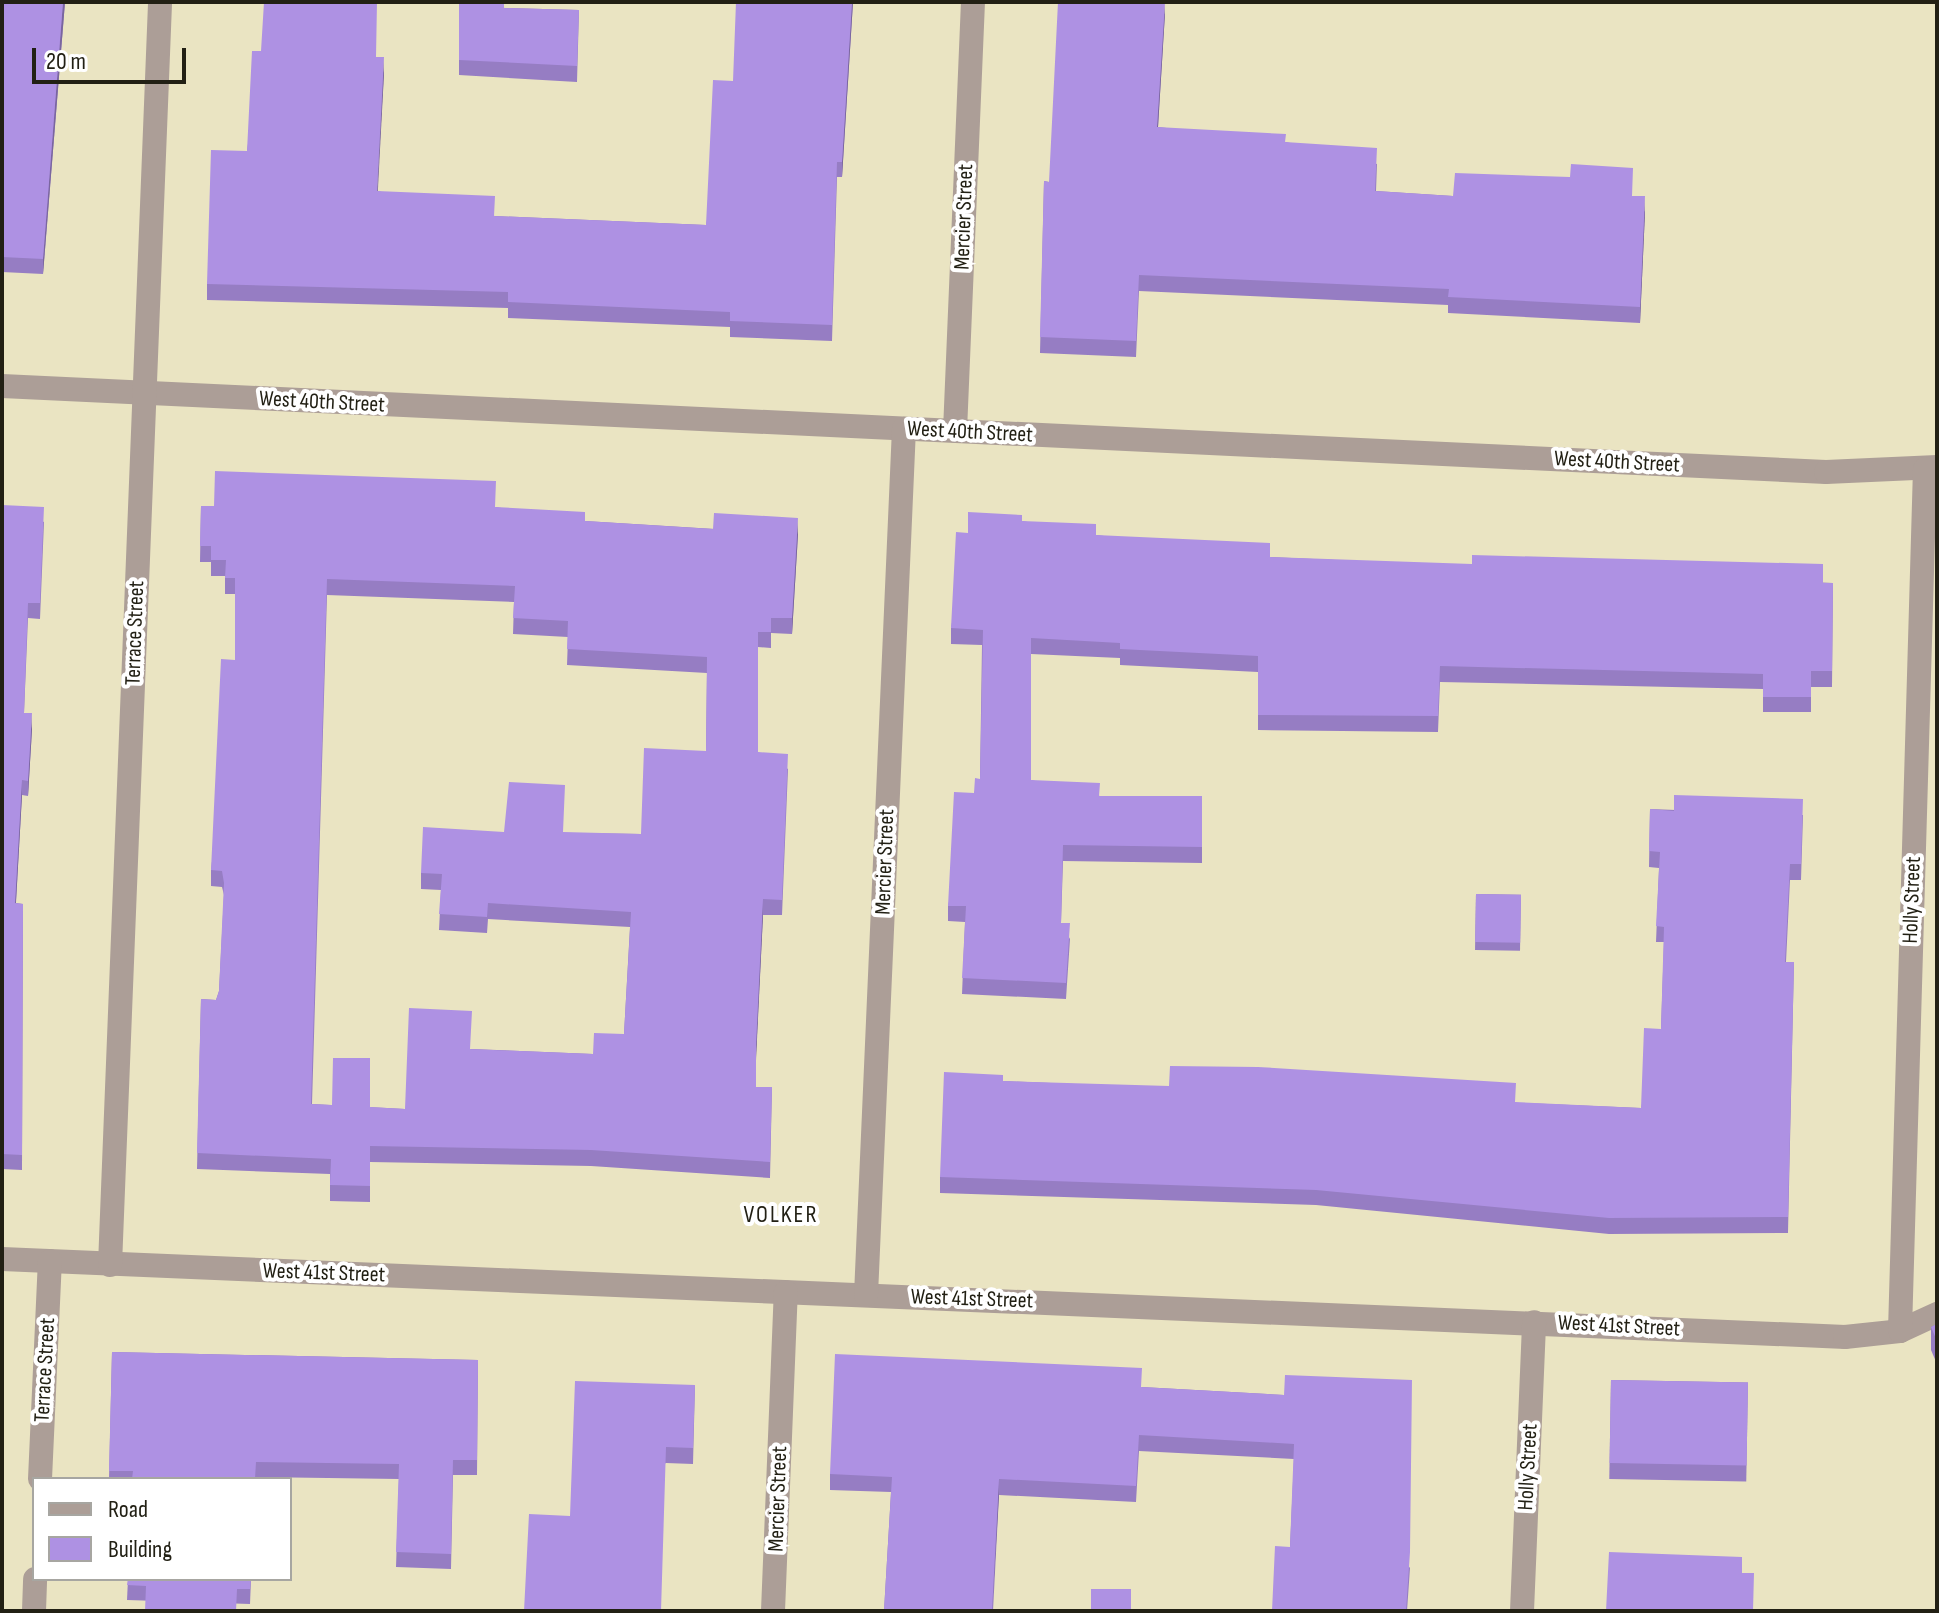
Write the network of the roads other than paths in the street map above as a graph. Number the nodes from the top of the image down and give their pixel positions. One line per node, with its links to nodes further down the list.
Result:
1 (160, 2): 4 (street, Terrace Street)
2 (973, 2): 6 (street, Mercier Street)
3 (2, 386): 4 (street, West 40th Street)
4 (145, 393): 5 (street, West 40th Street); 10 (street, Terrace Street)
5 (904, 429): 6 (street, West 40th Street); 12 (street, Mercier Street)
6 (955, 431): 7 (street, West 40th Street)
7 (1931, 468): 15 (street, Holly Street)
8 (2, 1259): 9 (street, West 41st Street)
9 (50, 1261): 10 (street, West 41st Street); 16 (street, Terrace Street)
10 (110, 1265): 11 (street, West 41st Street)
11 (786, 1292): 12 (street, West 41st Street); 19 (street, Mercier Street)
12 (866, 1295): 14 (street, West 41st Street)
13 (1937, 1314): 15 (street, West 41st Street)
14 (1534, 1322): 15 (street, West 41st Street); 20 (street, Holly Street)
15 (1900, 1331)
16 (40, 1477)
17 (35, 1581): 18 (street)
18 (34, 1611)
19 (773, 1611)
20 (1522, 1611)

